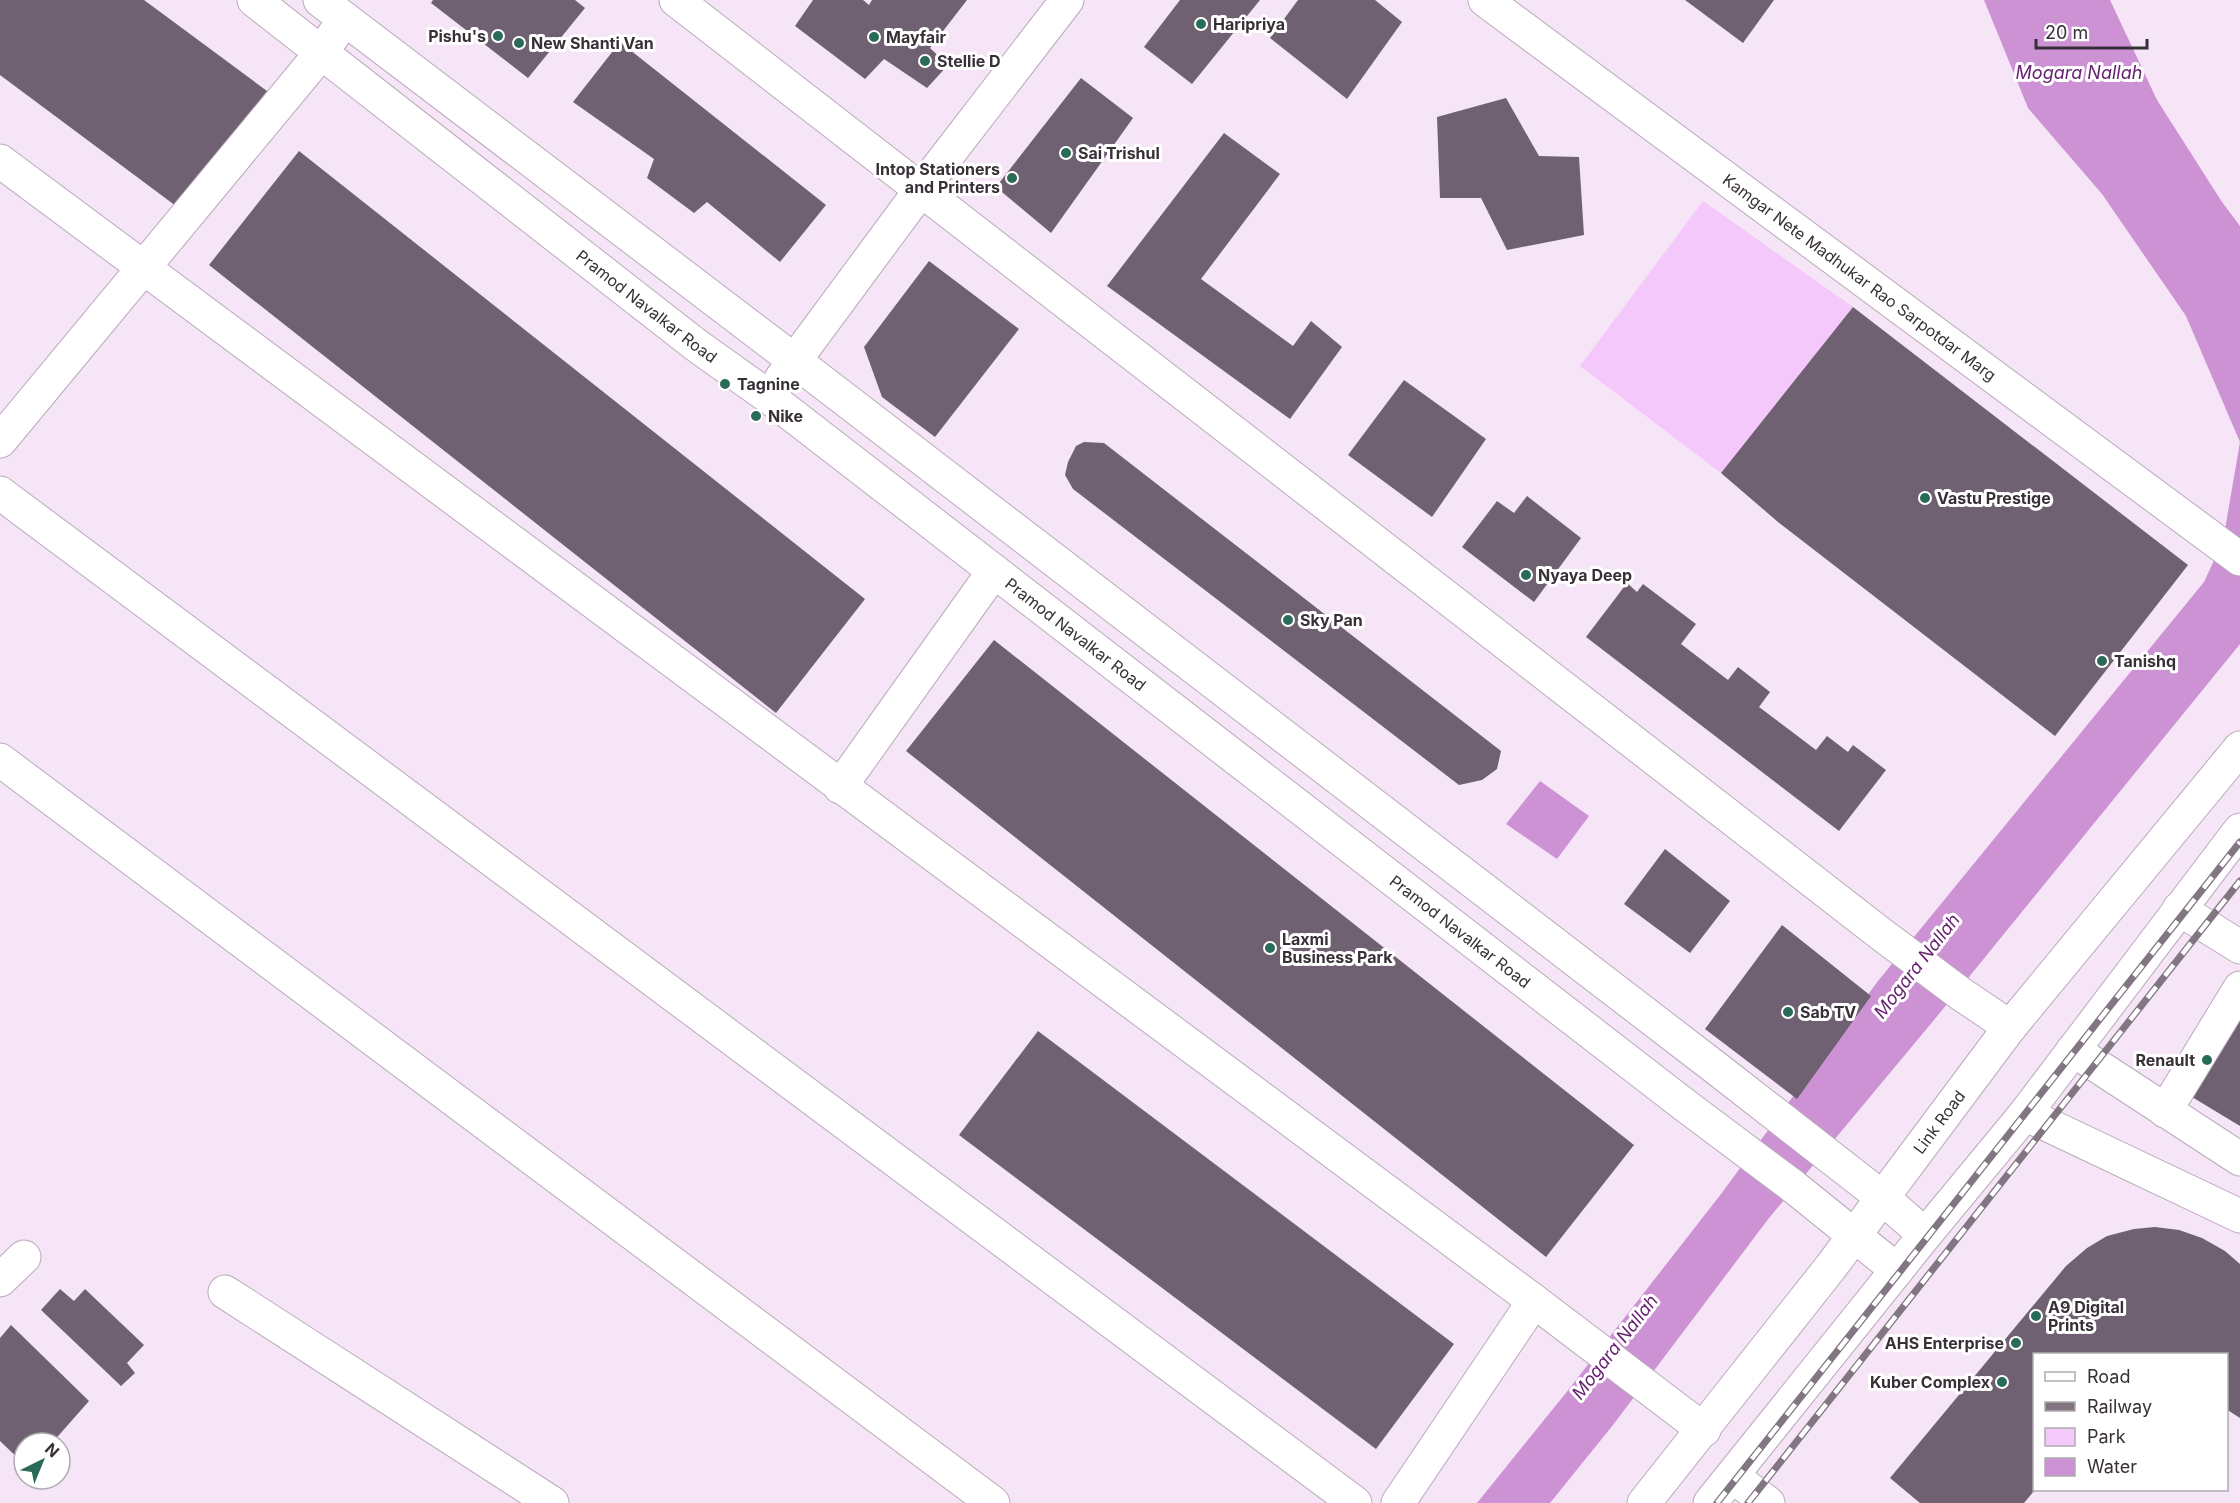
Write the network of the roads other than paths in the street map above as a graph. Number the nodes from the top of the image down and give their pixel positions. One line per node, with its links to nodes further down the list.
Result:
1 (254, 0): 6 (street, Pramod Navalkar Road)
2 (676, 0): 8 (street)
3 (1067, 0): 8 (street)
4 (1485, 0): 14 (street, Kamgar Nete Madhukar Rao Sarpotdar Marg)
5 (332, 10): 6 (street); 10 (street)
6 (322, 52): 9 (street); 11 (street, Pramod Navalkar Road)
7 (0, 161): 9 (street)
8 (920, 191): 10 (street); 23 (street)
9 (143, 267): 12 (street); 18 (street)
10 (795, 361): 11 (street); 28 (street)
11 (768, 397): 15 (street, Pramod Navalkar Road)
12 (0, 441)
13 (0, 493): 41 (street)
14 (2237, 557)
15 (994, 571): 18 (street); 30 (street, Pramod Navalkar Road)
16 (2240, 748): 23 (street, Link Road)
17 (0, 760): 40 (street)
18 (840, 787): 36 (street)
19 (2240, 830): 20 (street)
20 (2179, 909): 21 (street); 24 (street)
21 (2240, 947)
22 (2240, 988): 25 (street)
23 (2010, 1027): 28 (street, Link Road)
24 (2073, 1050): 25 (street); 26 (street)
25 (2165, 1111): 27 (street)
26 (2025, 1114): 29 (street); 31 (street)
27 (2240, 1159)
28 (1883, 1198): 30 (street, Link Road); 31 (street)
29 (2240, 1216)
30 (1855, 1235): 33 (street, Pramod Navalkar Road); 37 (street, Link Road)
31 (1925, 1235): 33 (street)
32 (24, 1257): 34 (street)
33 (1897, 1270): 38 (street)
34 (0, 1280)
35 (225, 1292): 39 (street)
36 (1533, 1301): 37 (street); 42 (street)
37 (1704, 1430): 43 (street, Link Road)
38 (1732, 1476): 44 (street); 45 (street)
39 (552, 1503)
40 (993, 1503)
41 (1355, 1503)
42 (1398, 1503)
43 (1644, 1503)
44 (1710, 1503)
45 (1768, 1503)

